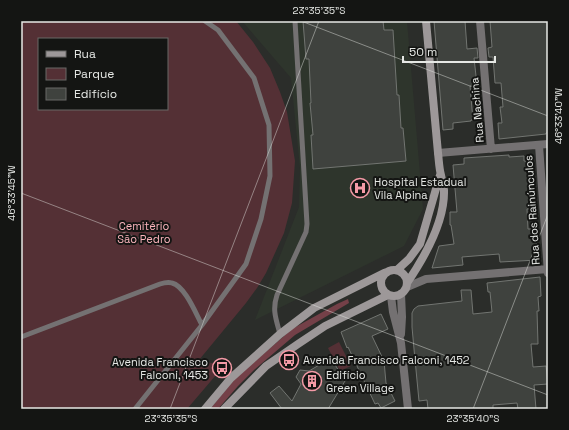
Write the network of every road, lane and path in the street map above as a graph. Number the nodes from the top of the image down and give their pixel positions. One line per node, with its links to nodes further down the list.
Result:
1 (205, 21): 17 (lane)
2 (295, 21): 18 (lane)
3 (426, 21): 8 (main road)
4 (480, 21): 7 (street, Rua Nachina)
5 (548, 144): 6 (street)
6 (538, 145): 7 (street); 10 (street, Rua dos Rainúnculos)
7 (491, 149): 8 (street)
8 (438, 153): 9 (main road)
9 (440, 174): 11 (main road); 14 (main road)
10 (548, 269): 13 (street, Rua dos Rainúnculos); 14 (street)
11 (397, 270): 12 (main road); 14 (main road)
12 (384, 273): 16 (main road); 18 (main road)
13 (548, 273)
14 (407, 285): 15 (main road)
15 (401, 294): 16 (main road); 20 (street)
16 (389, 295): 20 (street); 23 (main road)
17 (202, 325): 19 (lane); 21 (lane)
18 (280, 334): 22 (main road)
19 (21, 337)
20 (401, 343): 24 (street)
21 (135, 409)
22 (205, 409)
23 (224, 409)
24 (408, 409)

